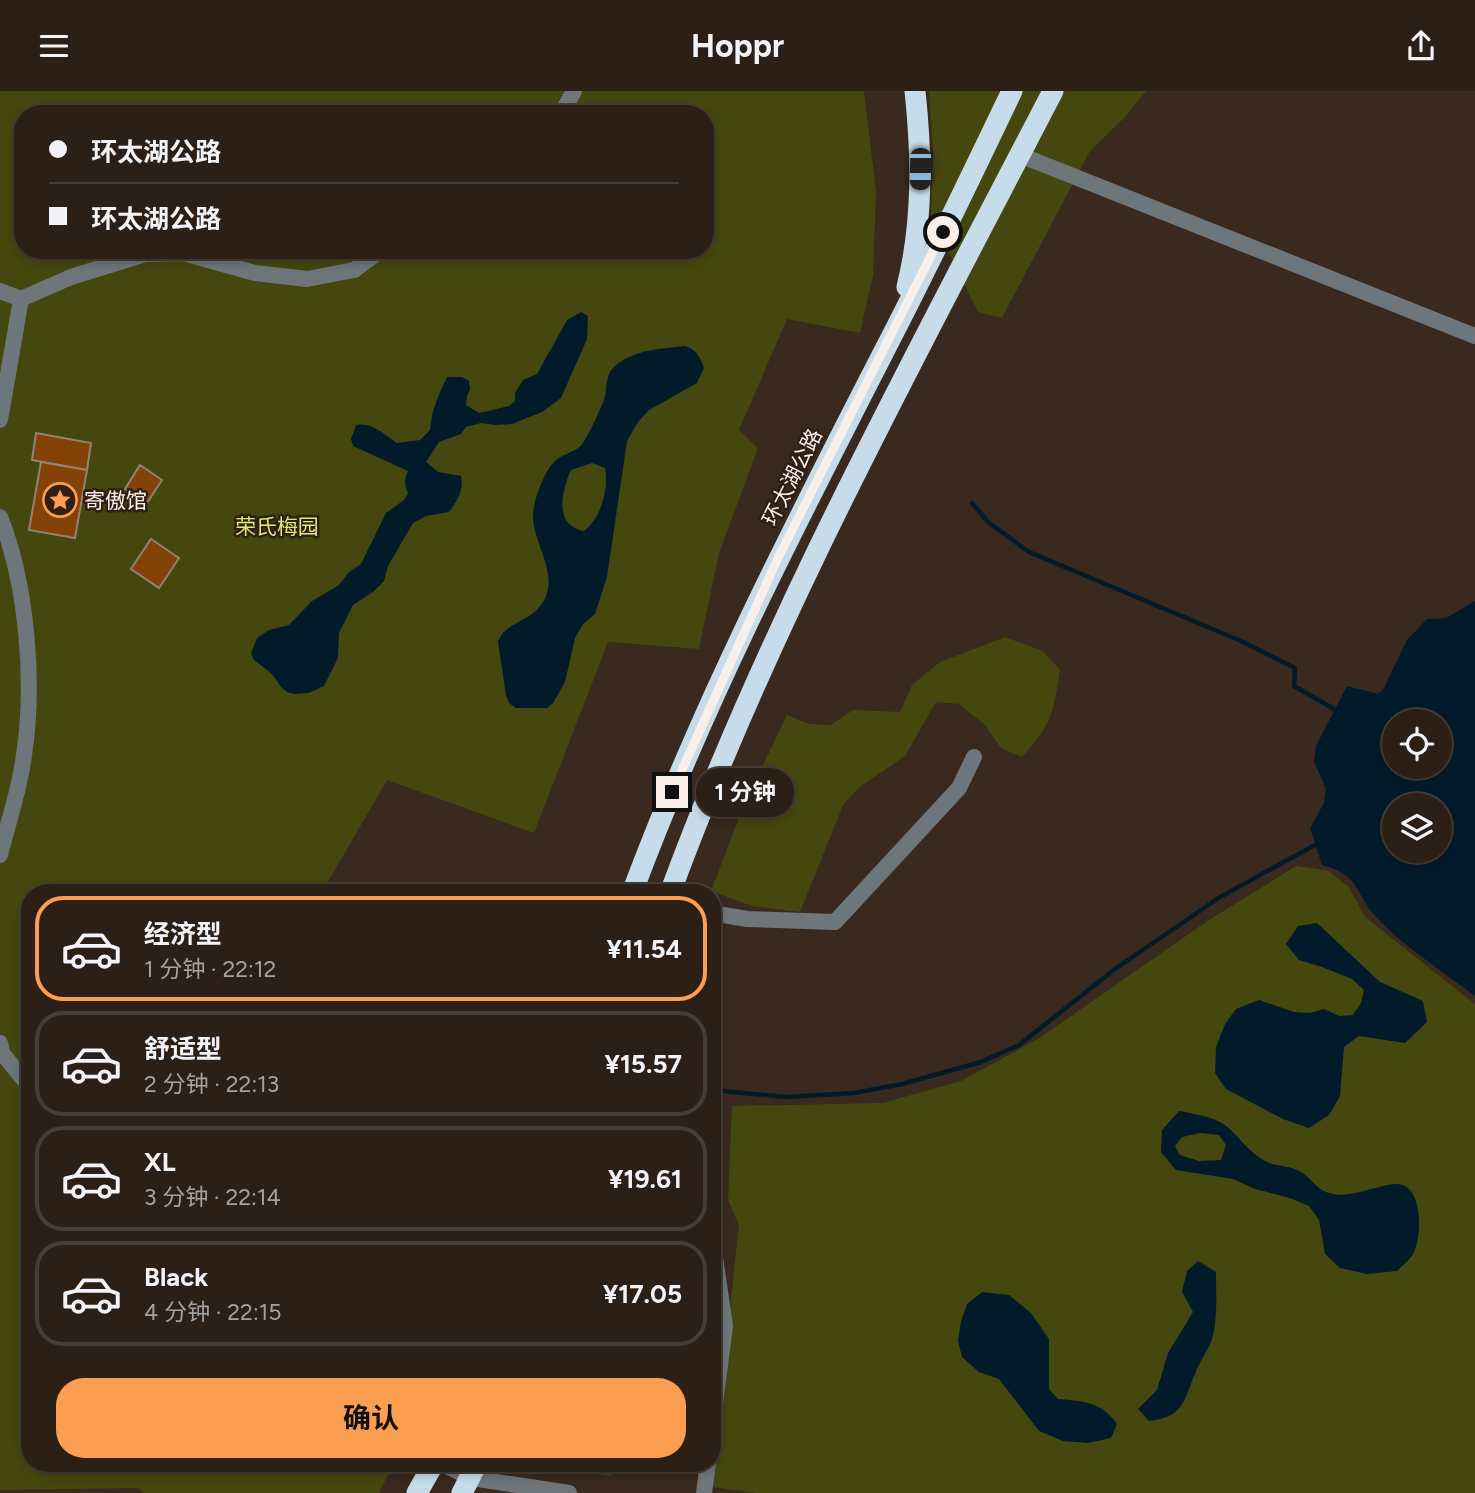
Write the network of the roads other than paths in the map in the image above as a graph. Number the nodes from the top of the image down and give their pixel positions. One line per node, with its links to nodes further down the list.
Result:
1 (915, 91): 10 (highway)
2 (1012, 91): 10 (highway, 环太湖公路)
3 (1053, 91): 4 (highway)
4 (1020, 155): 11 (street); 17 (highway)
5 (129, 259): 9 (street)
6 (205, 259): 7 (street)
7 (369, 259)
8 (0, 291): 9 (street)
9 (21, 299): 12 (street)
10 (897, 326): 16 (highway, 环太湖公路)
11 (1475, 336)
12 (0, 420)
13 (0, 517): 15 (street)
14 (974, 757): 18 (street)
15 (0, 855)
16 (636, 884)
17 (674, 884)
18 (721, 915)
19 (0, 1043): 20 (street)
20 (21, 1076)
21 (721, 1314): 22 (street)
22 (721, 1357)
23 (429, 1472): 26 (highway)
24 (707, 1472): 28 (street)
25 (470, 1478): 27 (street)
26 (417, 1493)
27 (569, 1493)
28 (704, 1493)

